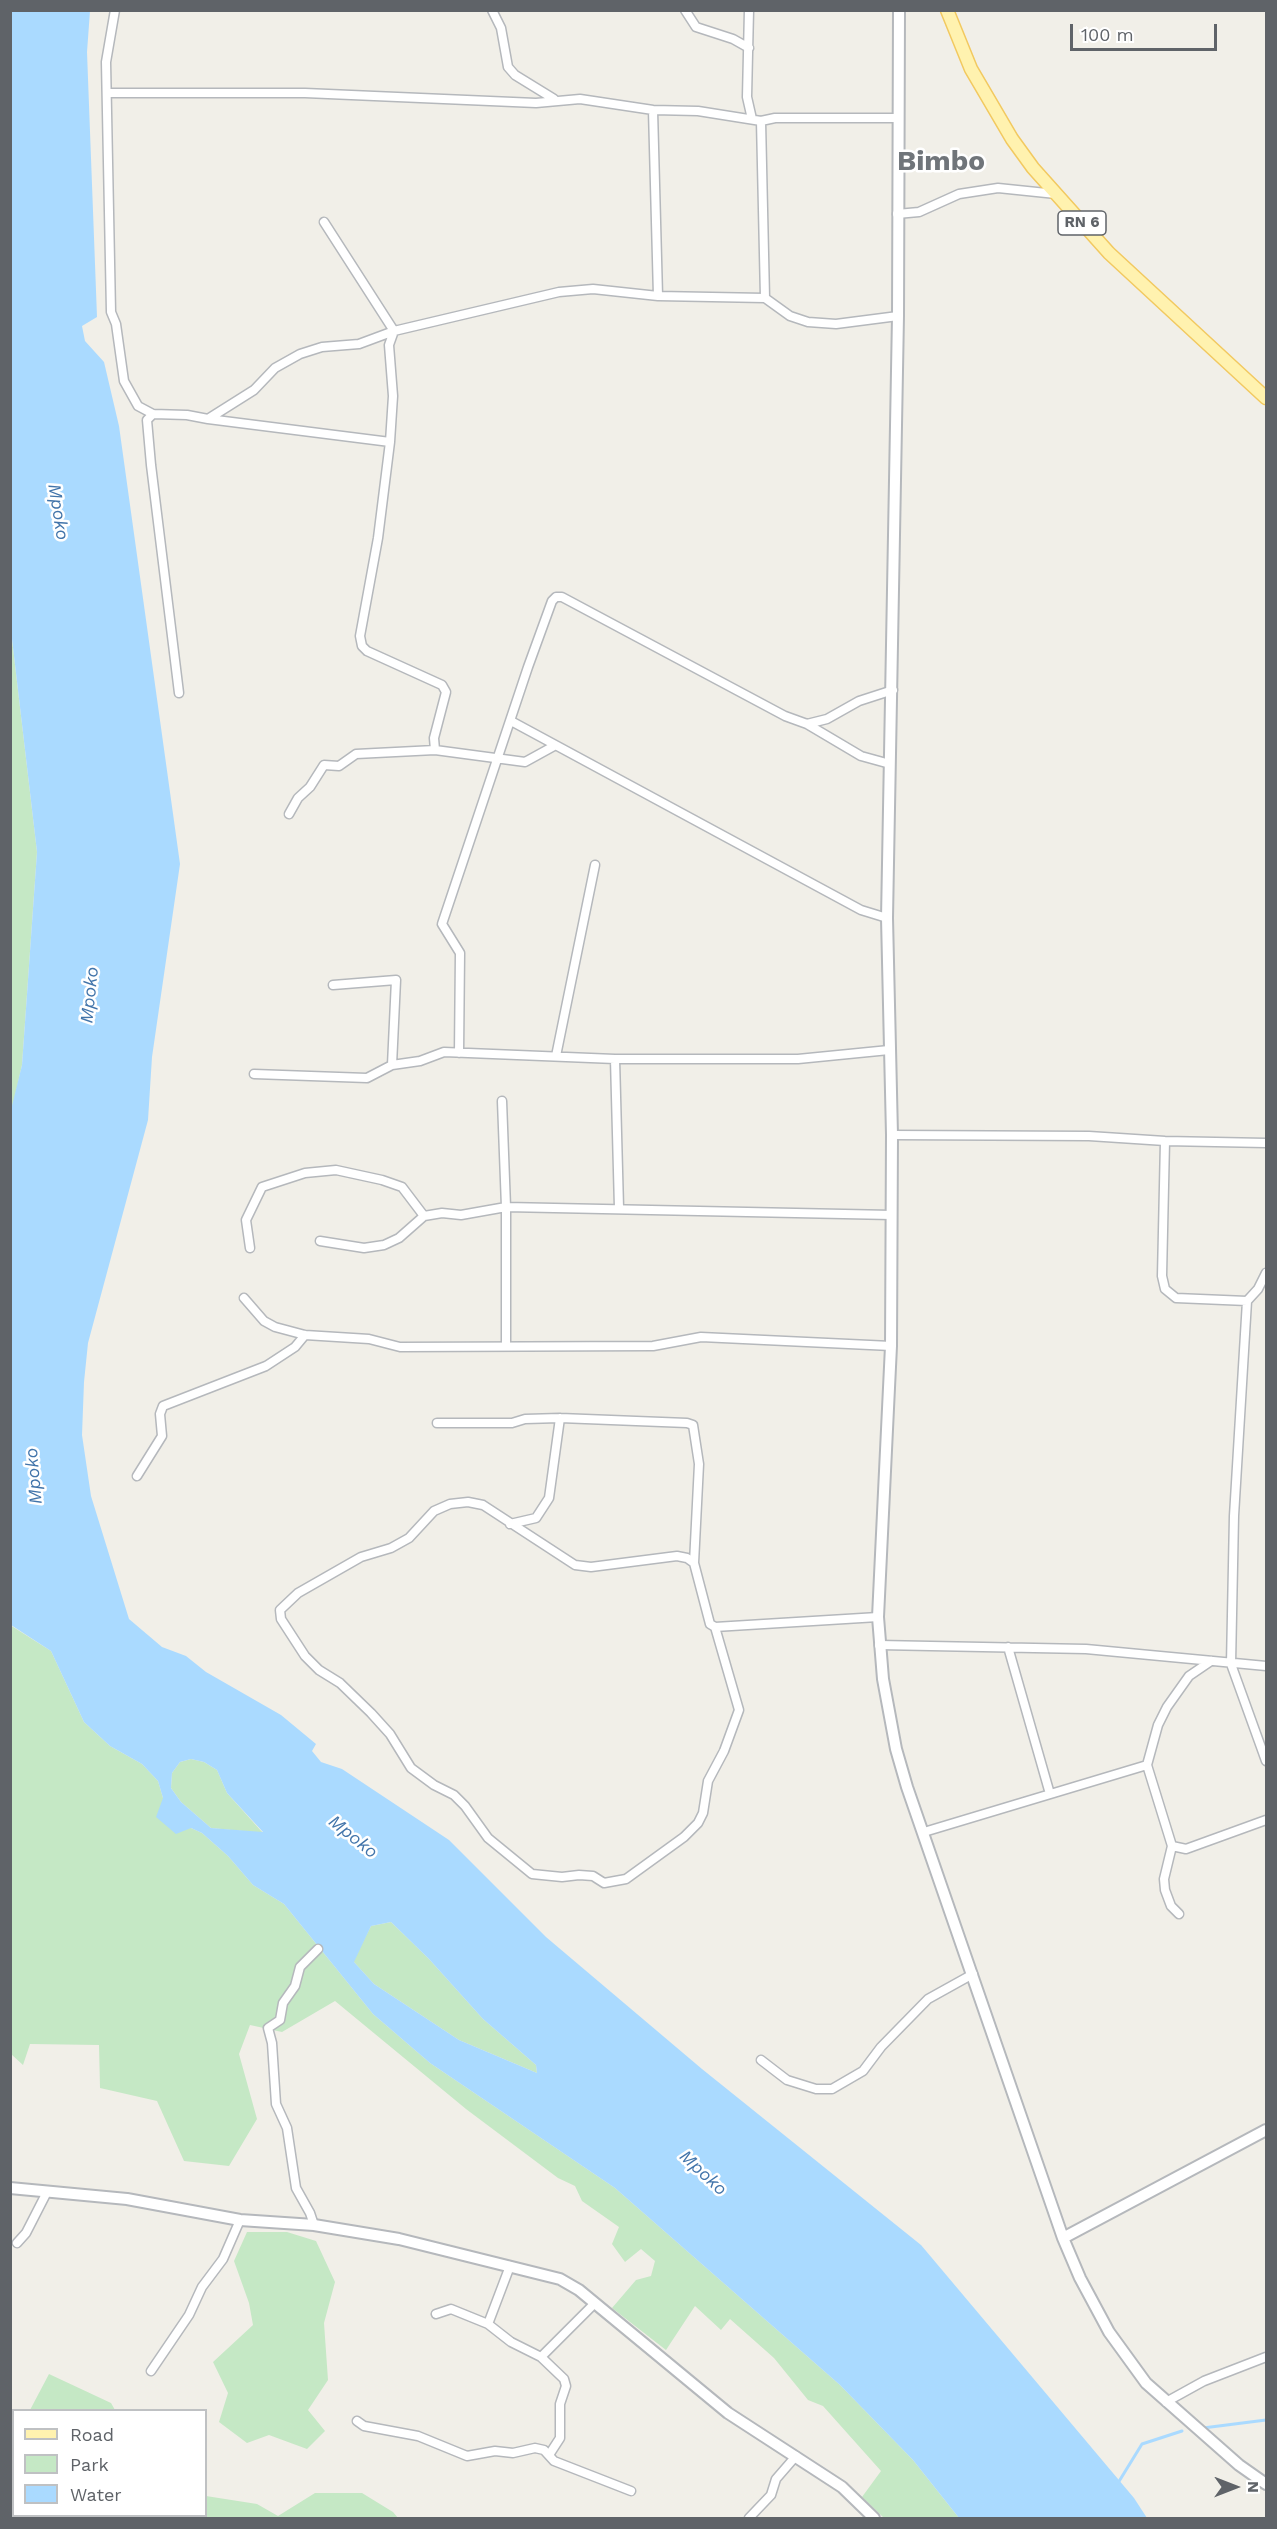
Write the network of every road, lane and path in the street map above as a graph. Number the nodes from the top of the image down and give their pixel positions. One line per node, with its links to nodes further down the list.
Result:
1 (115, 10): 8 (street)
2 (492, 10): 9 (street)
3 (685, 10): 7 (street)
4 (749, 10): 7 (street)
5 (899, 10): 11 (street)
6 (946, 10): 14 (main road, RN 6)
7 (750, 48): 12 (street)
8 (108, 93): 9 (street); 22 (street)
9 (554, 99): 10 (street)
10 (653, 110): 12 (street); 17 (street)
11 (898, 118): 13 (street); 15 (street)
12 (752, 119): 13 (street)
13 (762, 121): 18 (street)
14 (1057, 195): 15 (street); 21 (main road, RN 6)
15 (897, 214): 19 (street)
16 (324, 222): 20 (street)
17 (658, 296): 18 (street); 20 (street)
18 (765, 297): 19 (street)
19 (898, 316): 25 (street)
20 (394, 331): 23 (street); 24 (street)
21 (1266, 398)
22 (153, 414): 23 (street); 26 (street)
23 (208, 419): 24 (street)
24 (390, 442): 30 (street)
25 (893, 690): 28 (street); 32 (street)
26 (179, 693)
27 (511, 721): 28 (street); 29 (street); 31 (street)
28 (807, 724): 32 (street)
29 (554, 746): 31 (street); 35 (street)
30 (435, 750): 31 (street); 33 (street)
31 (498, 760): 38 (street)
32 (890, 764): 35 (street)
33 (290, 814)
34 (595, 865): 39 (street)
35 (887, 918): 37 (street)
36 (333, 985): 41 (street)
37 (889, 1050): 40 (street); 44 (street)
38 (459, 1053): 39 (street); 41 (street)
39 (556, 1056): 40 (street)
40 (615, 1059): 48 (street)
41 (392, 1065): 42 (street)
42 (254, 1074)
43 (502, 1101): 47 (street)
44 (892, 1135): 45 (street); 49 (street)
45 (1165, 1141): 46 (street); 56 (street)
46 (1266, 1143)
47 (506, 1207): 48 (street); 50 (street); 58 (street)
48 (619, 1208): 49 (street)
49 (892, 1215): 59 (street)
50 (424, 1216): 51 (street); 52 (street)
51 (320, 1240)
52 (250, 1248)
53 (1266, 1273): 54 (street)
54 (1262, 1288): 56 (street)
55 (244, 1298): 57 (street)
56 (1247, 1301): 70 (street)
57 (305, 1335): 58 (street); 62 (street)
58 (506, 1346): 59 (street)
59 (891, 1346): 65 (street)
60 (560, 1418): 61 (street); 63 (street); 64 (street)
61 (437, 1423)
62 (137, 1476)
63 (510, 1524): 64 (street); 66 (street)
64 (694, 1563): 66 (street)
65 (878, 1617): 66 (street); 67 (street)
66 (716, 1627)
67 (879, 1645): 68 (street); 76 (street)
68 (1008, 1647): 69 (street); 74 (street)
69 (1211, 1661): 70 (street); 73 (street)
70 (1231, 1664): 71 (street); 72 (street)
71 (1266, 1666)
72 (1266, 1761)
73 (1147, 1765): 74 (street); 77 (street)
74 (1050, 1794): 76 (street)
75 (1266, 1821): 77 (street)
76 (924, 1832): 80 (street)
77 (1172, 1846): 78 (street)
78 (1179, 1914)
79 (318, 1949): 86 (street)
80 (973, 1974): 81 (street); 87 (street)
81 (761, 2060)
82 (1266, 2130): 87 (street)
83 (10, 2188): 84 (street)
84 (47, 2192): 85 (street); 88 (street)
85 (240, 2220): 86 (street); 95 (street)
86 (314, 2225): 89 (street)
87 (1063, 2238): 96 (street)
88 (17, 2243)
89 (510, 2266): 90 (street); 92 (street)
90 (595, 2303): 93 (street); 99 (street)
91 (436, 2314): 92 (street)
92 (488, 2324): 93 (street)
93 (541, 2357): 98 (street)
94 (1266, 2357): 96 (street)
95 (151, 2372)
96 (1166, 2402): 100 (street)
97 (357, 2421): 98 (street)
98 (549, 2456): 101 (street)
99 (796, 2456): 102 (street); 103 (street)
100 (1266, 2484)
101 (631, 2491)
102 (749, 2518)
103 (874, 2518)

